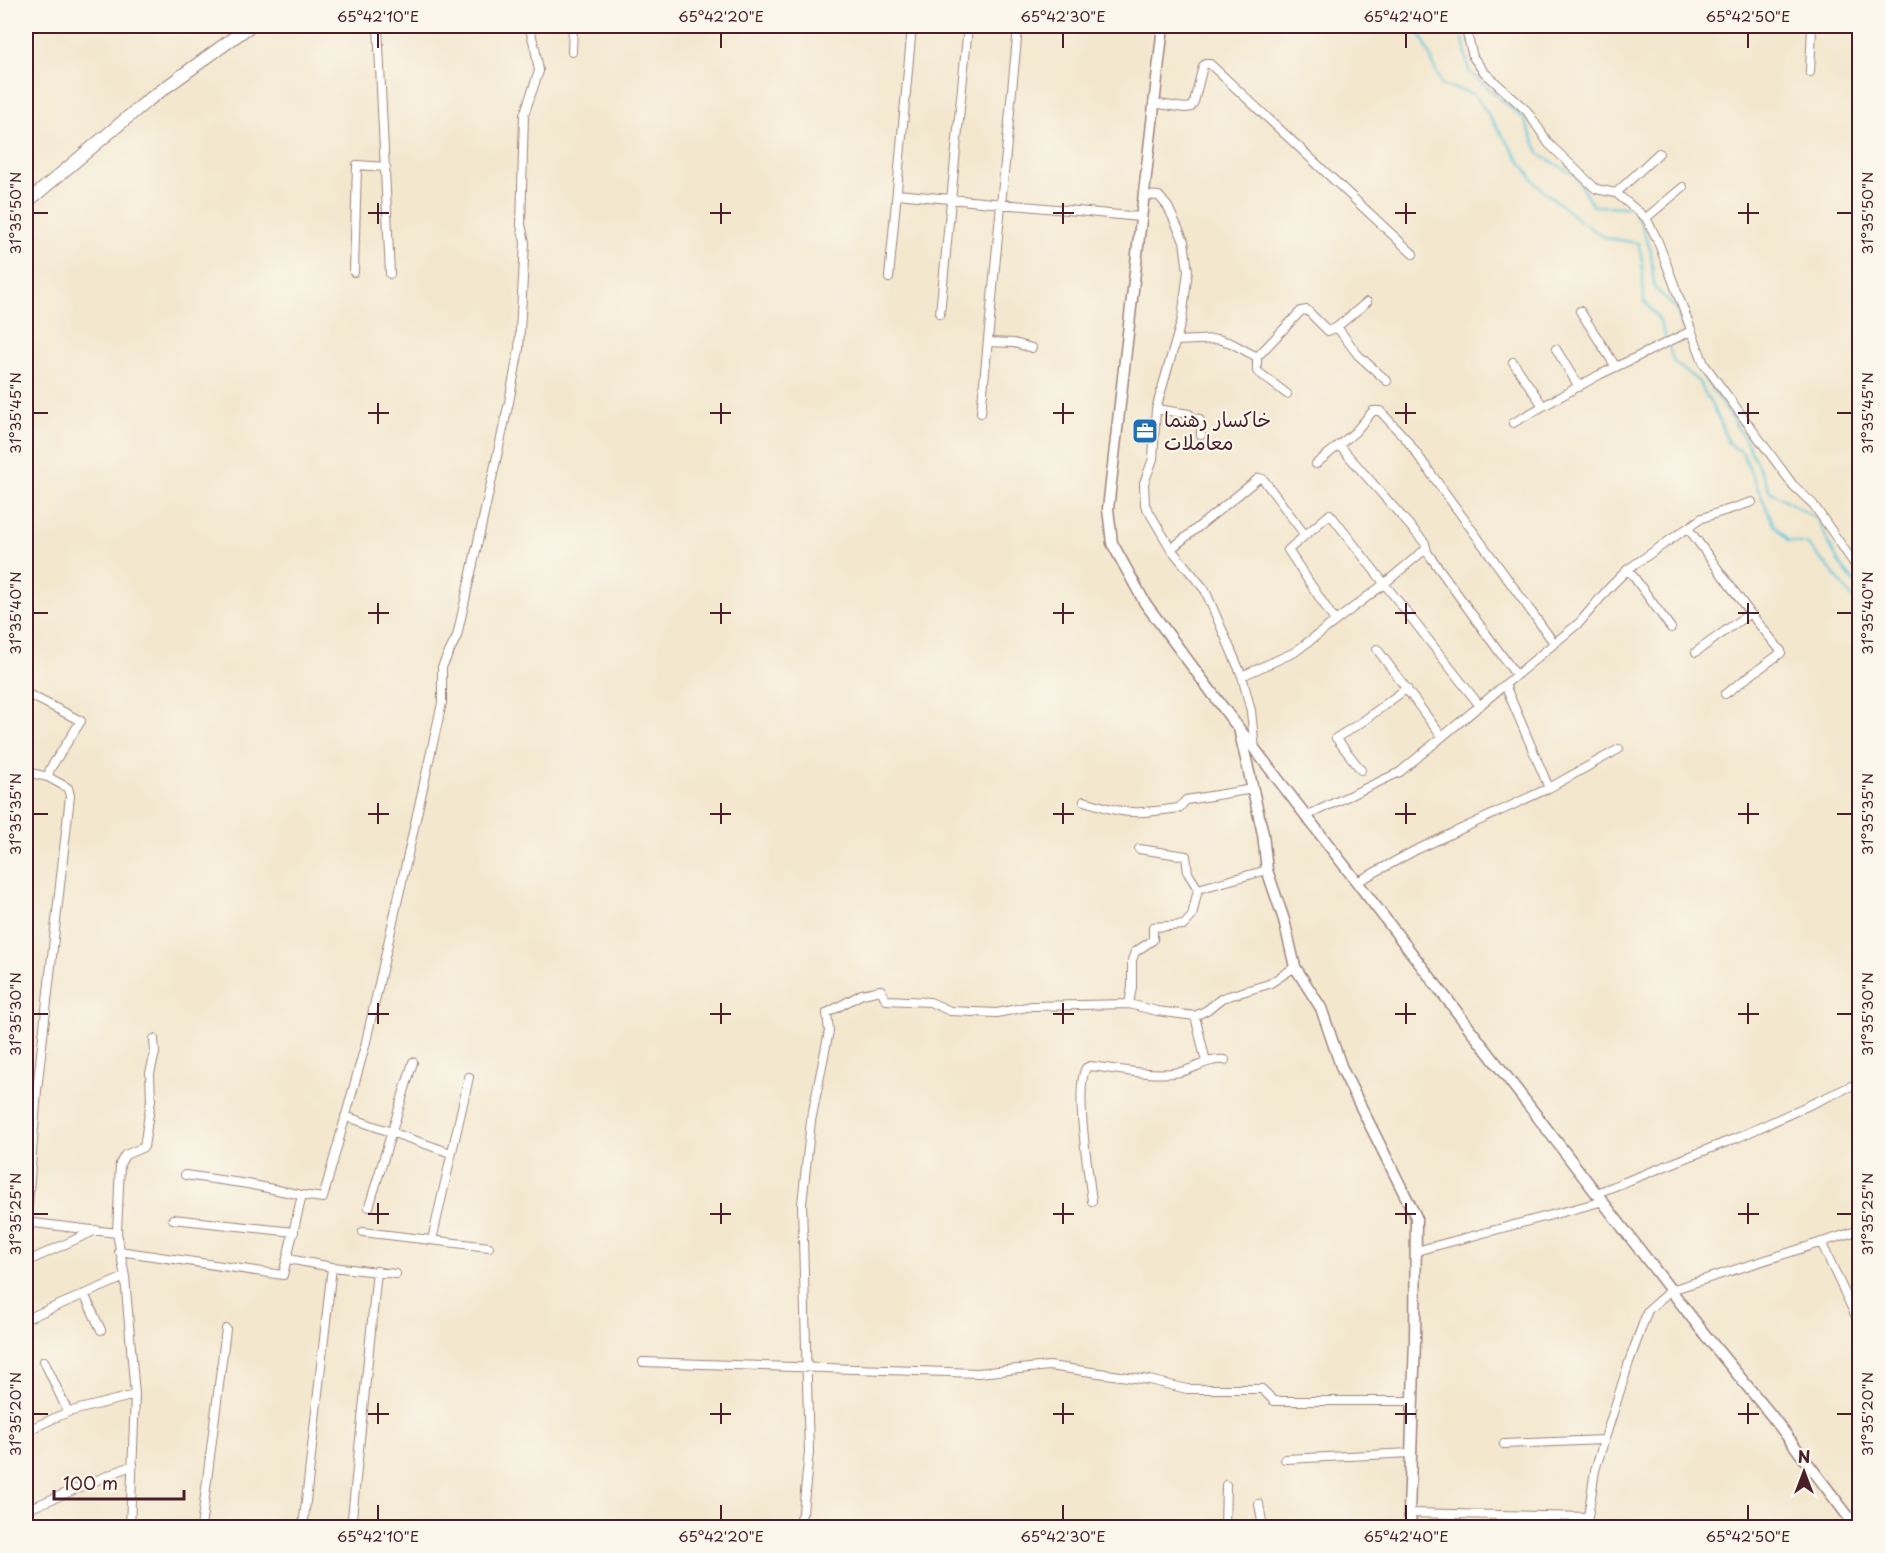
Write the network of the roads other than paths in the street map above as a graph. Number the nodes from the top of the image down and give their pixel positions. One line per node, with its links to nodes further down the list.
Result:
1 (250, 26): 21 (main road)
2 (378, 26): 15 (street)
3 (529, 26): 98 (street)
4 (573, 26): 11 (street)
5 (912, 26): 18 (street)
6 (968, 26): 20 (street)
7 (1163, 26): 13 (street)
8 (1465, 26): 17 (street)
9 (1812, 26): 12 (street)
10 (1018, 28): 22 (street)
11 (572, 52)
12 (1810, 72)
13 (1153, 104): 19 (street); 25 (street)
14 (1659, 153): 17 (street)
15 (386, 167): 26 (street); 27 (street)
16 (1683, 187): 24 (street)
17 (1616, 193): 24 (street)
18 (897, 194): 20 (street); 28 (street)
19 (1143, 195): 23 (street); 34 (street)
20 (950, 199): 22 (street); 31 (street)
21 (26, 203)
22 (1002, 204): 23 (street); 35 (street)
23 (1140, 217): 72 (street)
24 (1646, 218): 33 (street)
25 (1413, 254)
26 (354, 272)
27 (390, 274)
28 (889, 278)
29 (1367, 302): 32 (street)
30 (1580, 311): 40 (street)
31 (939, 314)
32 (1337, 327): 38 (street); 41 (street)
33 (1691, 331): 40 (street); 57 (street)
34 (1176, 341): 38 (street); 45 (street)
35 (988, 342): 36 (street); 46 (street)
36 (1032, 348)
37 (1556, 349): 42 (street)
38 (1257, 357): 43 (street)
39 (1513, 362): 44 (street)
40 (1616, 367): 42 (street)
41 (1387, 381)
42 (1579, 387): 44 (street)
43 (1287, 394)
44 (1543, 406): 47 (street)
45 (1156, 409): 48 (street); 54 (street)
46 (981, 413)
47 (1513, 423)
48 (1201, 435)
49 (1339, 445): 50 (street); 55 (street); 62 (street)
50 (1316, 464)
51 (1752, 502): 52 (street)
52 (1688, 528): 56 (street); 59 (street)
53 (1305, 535): 54 (street); 58 (street); 60 (street)
54 (1171, 549): 66 (street)
55 (1426, 552): 58 (street); 65 (street)
56 (1628, 569): 61 (street); 62 (street)
57 (1860, 572)
58 (1384, 584): 60 (street); 71 (street)
59 (1750, 613): 64 (street); 70 (street)
60 (1335, 621): 66 (street)
61 (1671, 628)
62 (1554, 643): 65 (street)
63 (1377, 649): 68 (street)
64 (1696, 652)
65 (1516, 675): 67 (street)
66 (1242, 676): 75 (street)
67 (1505, 685): 71 (street); 79 (street)
68 (1407, 688): 73 (street); 76 (street)
69 (26, 693): 78 (street)
70 (1725, 694)
71 (1480, 706): 73 (street)
72 (1239, 729): 75 (street); 80 (street)
73 (1442, 737): 82 (street)
74 (1619, 749): 79 (street)
75 (1255, 750): 82 (street)
76 (1361, 770)
77 (26, 772): 78 (street)
78 (48, 777): 97 (street)
79 (1550, 788): 85 (street)
80 (1253, 789): 81 (street); 84 (street)
81 (1084, 801)
82 (1306, 816): 85 (street)
83 (1139, 849): 86 (street)
84 (1267, 870): 86 (street); 87 (street)
85 (1357, 882): 104 (street)
86 (1198, 890): 88 (street)
87 (1295, 967): 89 (street); 117 (street)
88 (1128, 1004): 89 (street); 132 (street)
89 (1195, 1016): 93 (street)
90 (154, 1039): 112 (street)
91 (1225, 1060): 93 (street)
92 (412, 1062): 99 (street)
93 (1206, 1062): 105 (street)
94 (469, 1077): 101 (street)
95 (1860, 1082): 104 (street)
96 (26, 1088): 97 (street)
97 (37, 1090): 100 (street)
98 (345, 1116): 99 (street); 103 (street)
99 (391, 1132): 101 (street); 106 (street)
100 (30, 1143): 108 (street)
101 (451, 1153): 113 (street)
102 (185, 1174): 103 (street)
103 (302, 1195): 110 (street)
104 (1600, 1197): 117 (street); 124 (street)
105 (1092, 1201)
106 (369, 1207)
107 (173, 1219): 110 (street)
108 (97, 1230): 112 (street); 119 (street)
109 (1860, 1230): 114 (street)
110 (294, 1232): 118 (street)
111 (363, 1232): 113 (street)
112 (117, 1233): 116 (street)
113 (432, 1240): 115 (street)
114 (1821, 1242): 124 (street); 127 (street)
115 (489, 1246)
116 (119, 1251): 118 (street); 123 (street)
117 (1416, 1251): 134 (street)
118 (288, 1259): 120 (street)
119 (26, 1262)
120 (332, 1267): 121 (street); 149 (street)
121 (377, 1271): 122 (street); 150 (street)
122 (396, 1274)
123 (125, 1277): 125 (street); 133 (street)
124 (1671, 1290): 137 (street); 156 (street)
125 (84, 1294): 126 (street); 129 (street)
126 (26, 1319)
127 (1858, 1321)
128 (226, 1329): 148 (street)
129 (101, 1330)
130 (44, 1361): 135 (street)
131 (642, 1362): 132 (street)
132 (807, 1369): 134 (street); 151 (street)
133 (135, 1395): 135 (street); 141 (street)
134 (1413, 1401): 139 (street)
135 (68, 1412): 136 (street)
136 (26, 1431)
137 (1604, 1440): 138 (street); 146 (street)
138 (1504, 1444)
139 (1412, 1453): 140 (street); 145 (street)
140 (1285, 1459)
141 (133, 1465): 144 (street); 147 (street)
142 (1226, 1485): 152 (street)
143 (1259, 1504): 153 (street)
144 (26, 1510)
145 (1410, 1514): 146 (street); 154 (street)
146 (1588, 1517): 155 (street)
147 (130, 1527)
148 (201, 1527)
149 (303, 1527)
150 (351, 1527)
151 (795, 1527)
152 (1225, 1527)
153 (1263, 1527)
154 (1412, 1527)
155 (1583, 1527)
156 (1857, 1527)

